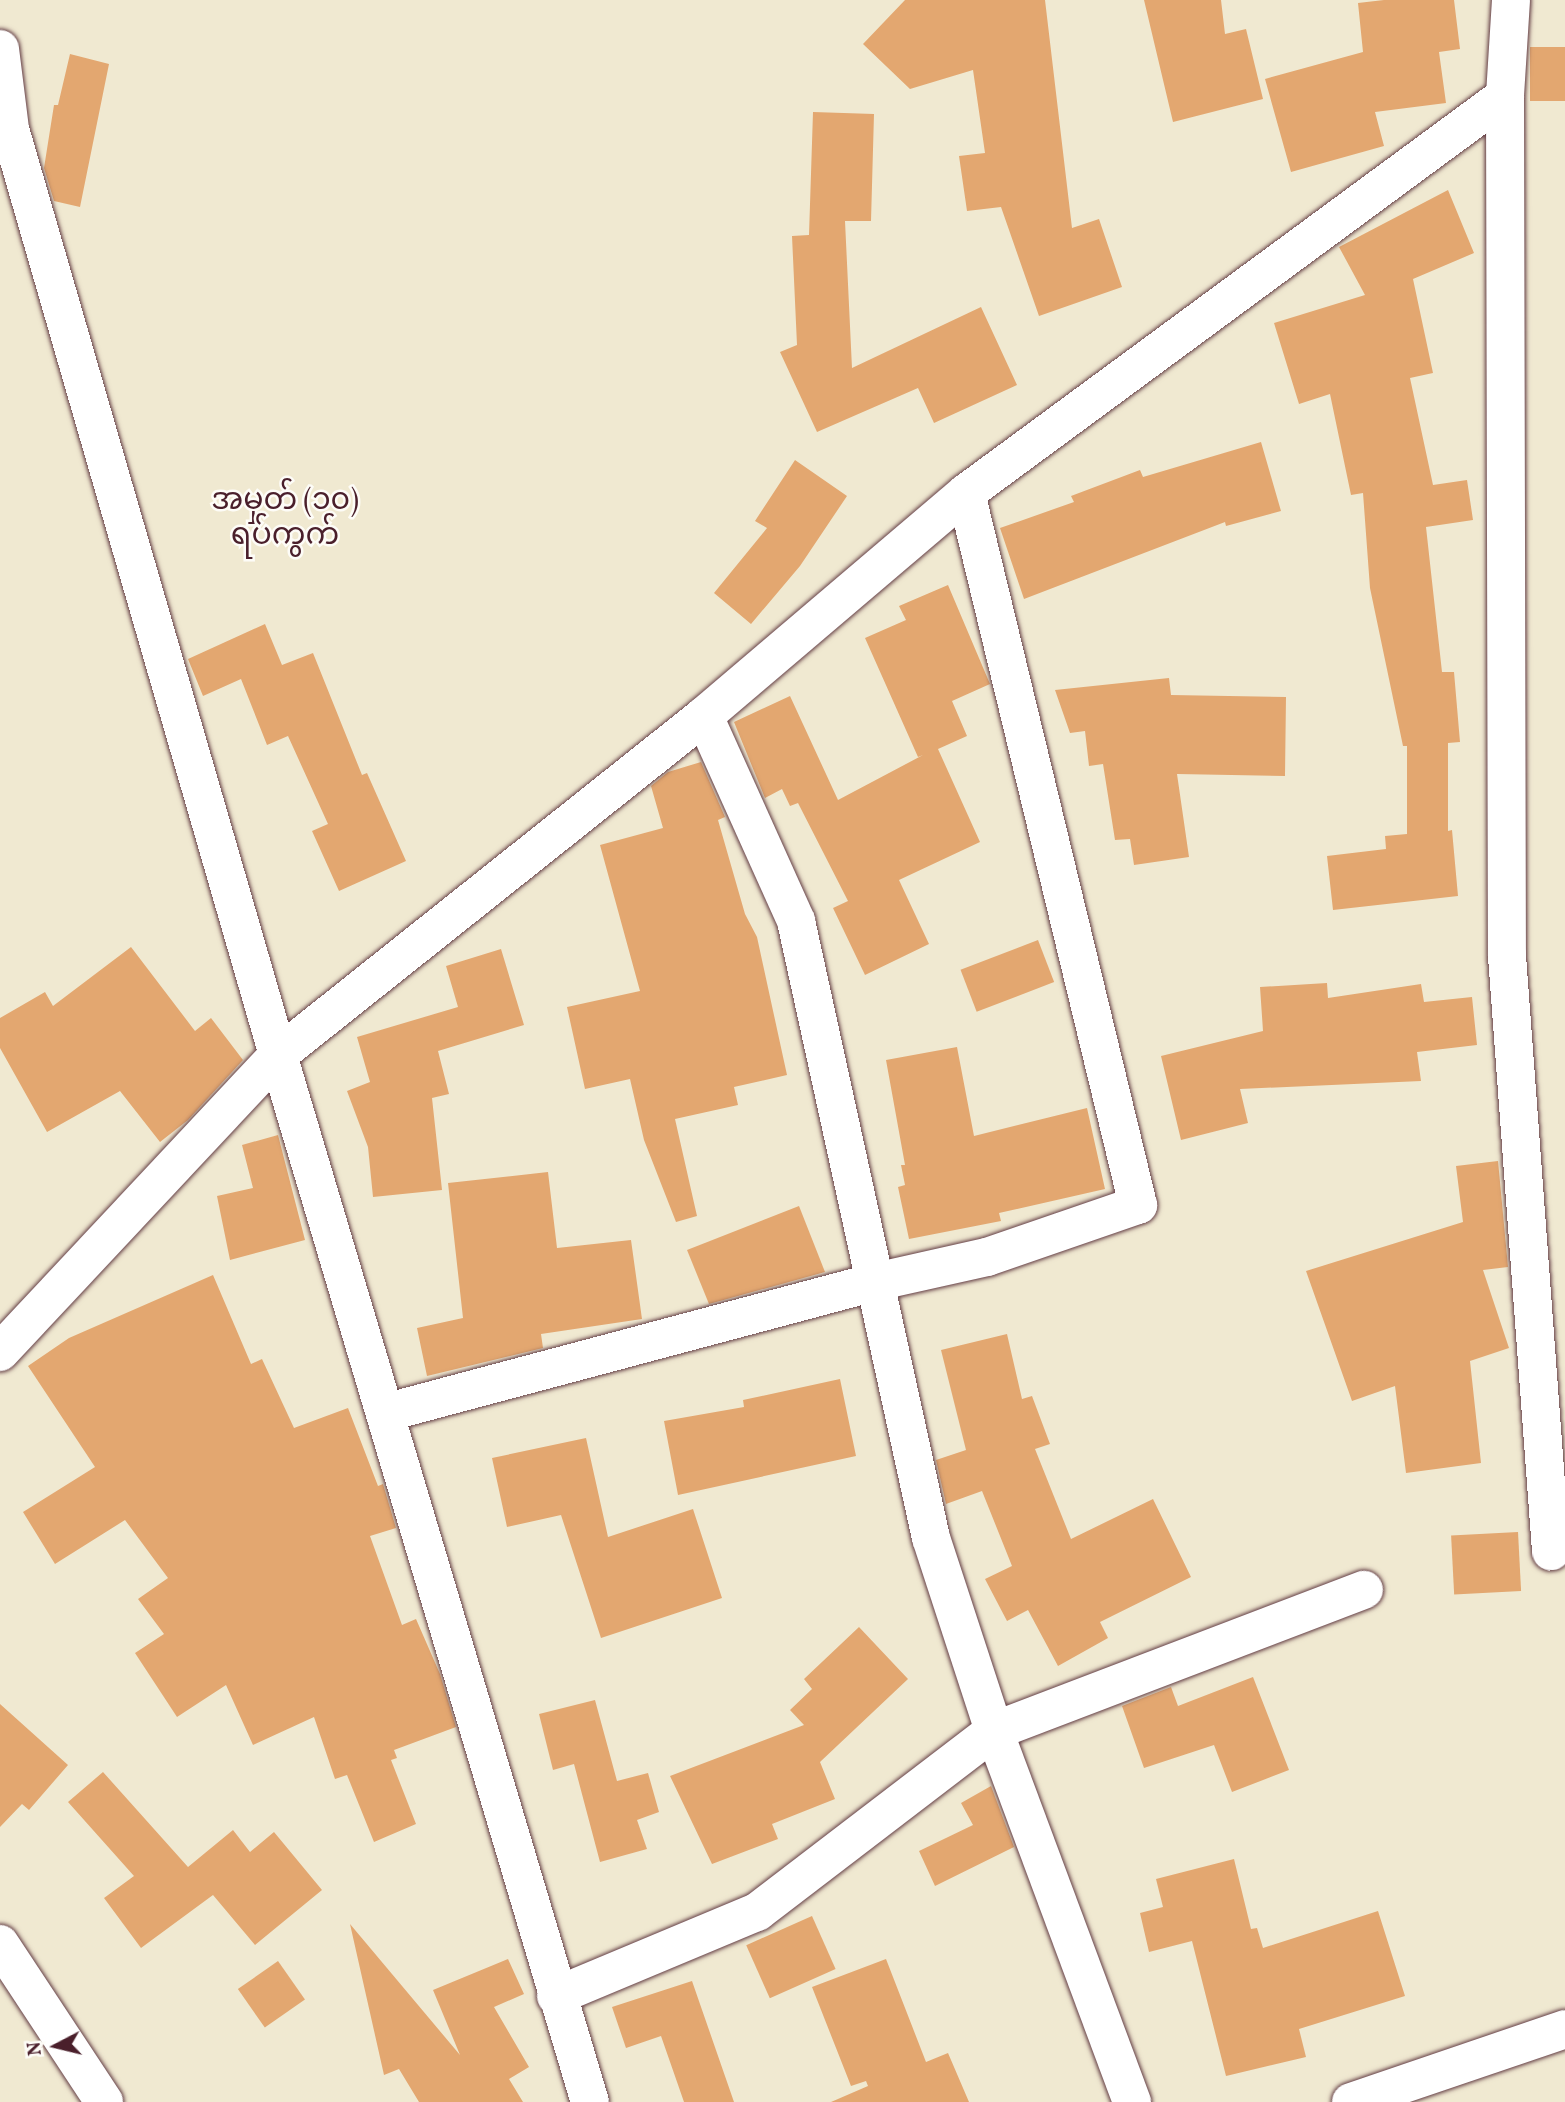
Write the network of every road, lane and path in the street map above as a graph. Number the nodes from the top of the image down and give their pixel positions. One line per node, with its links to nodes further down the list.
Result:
1 (1511, 0): 3 (street)
2 (0, 50): 6 (street)
3 (1505, 96): 4 (street); 10 (street)
4 (965, 493): 5 (street); 7 (street)
5 (704, 716): 6 (street); 7 (street)
6 (278, 1055): 8 (street); 9 (street)
7 (875, 1282): 9 (street); 12 (street)
8 (0, 1352)
9 (388, 1412): 14 (street)
10 (1551, 1551)
11 (1364, 1590): 12 (street)
12 (993, 1731): 14 (street); 18 (street)
13 (0, 1944): 16 (street)
14 (556, 1996): 17 (street)
15 (1565, 2029): 19 (street)
16 (104, 2102)
17 (590, 2102)
18 (1132, 2102)
19 (1351, 2102)

